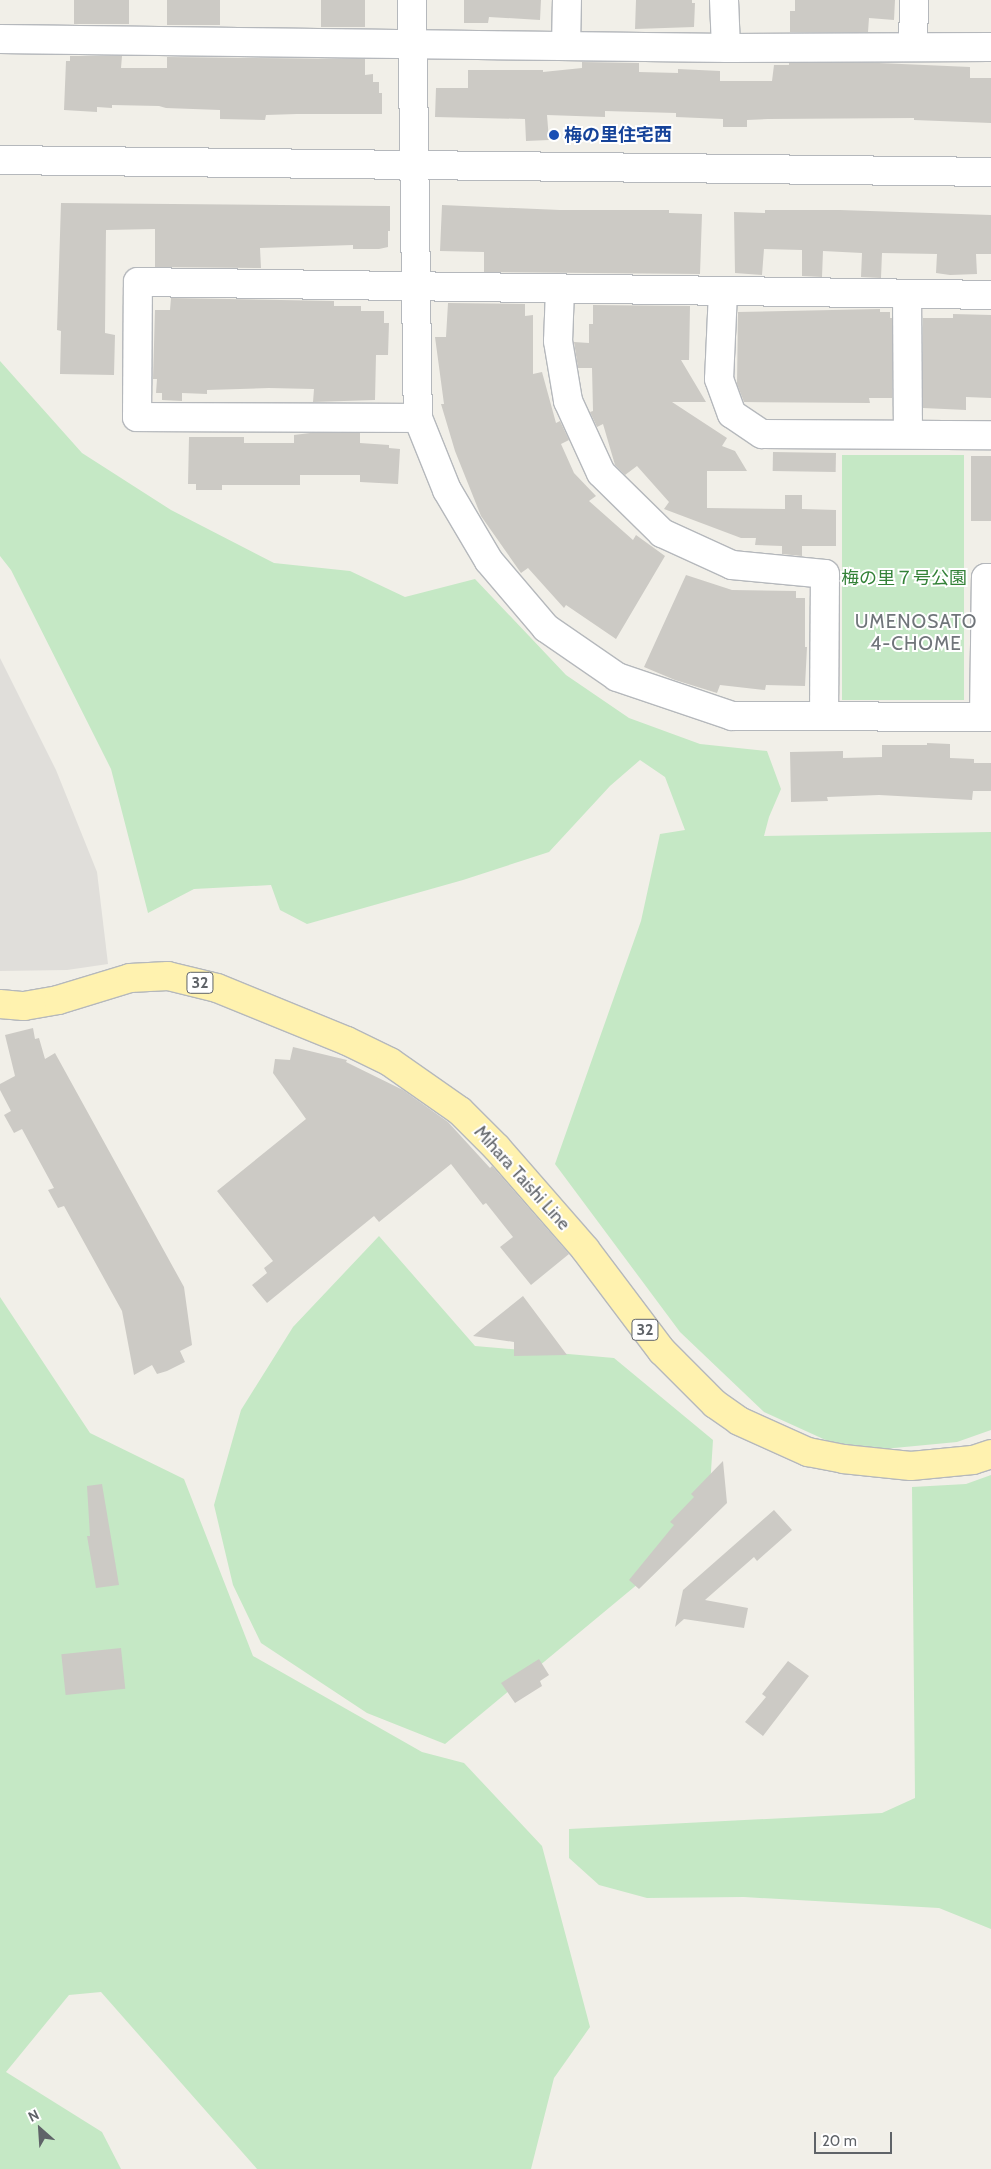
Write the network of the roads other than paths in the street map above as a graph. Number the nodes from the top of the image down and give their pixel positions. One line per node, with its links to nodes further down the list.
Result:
1 (412, 0): 6 (street)
2 (567, 0): 7 (street)
3 (724, 0): 10 (street)
4 (914, 0): 8 (street)
5 (0, 39): 6 (street)
6 (412, 44): 7 (street); 12 (street)
7 (566, 46): 10 (street)
8 (913, 47): 9 (street); 10 (street)
9 (991, 47)
10 (726, 48)
11 (0, 160): 12 (street)
12 (414, 166): 13 (street); 14 (street)
13 (991, 172)
14 (416, 288): 15 (street); 19 (street); 19 (street)
15 (560, 290): 16 (street); 23 (street)
16 (723, 292): 17 (street); 20 (street)
17 (906, 294): 18 (street); 20 (street)
18 (991, 296)
19 (418, 418): 23 (street)
20 (908, 434): 21 (street)
21 (991, 435)
22 (991, 578): 24 (street)
23 (824, 716): 24 (street)
24 (988, 717)
25 (0, 1004): 26 (main road, Mihara Taishi Line / 32)
26 (991, 1454)

